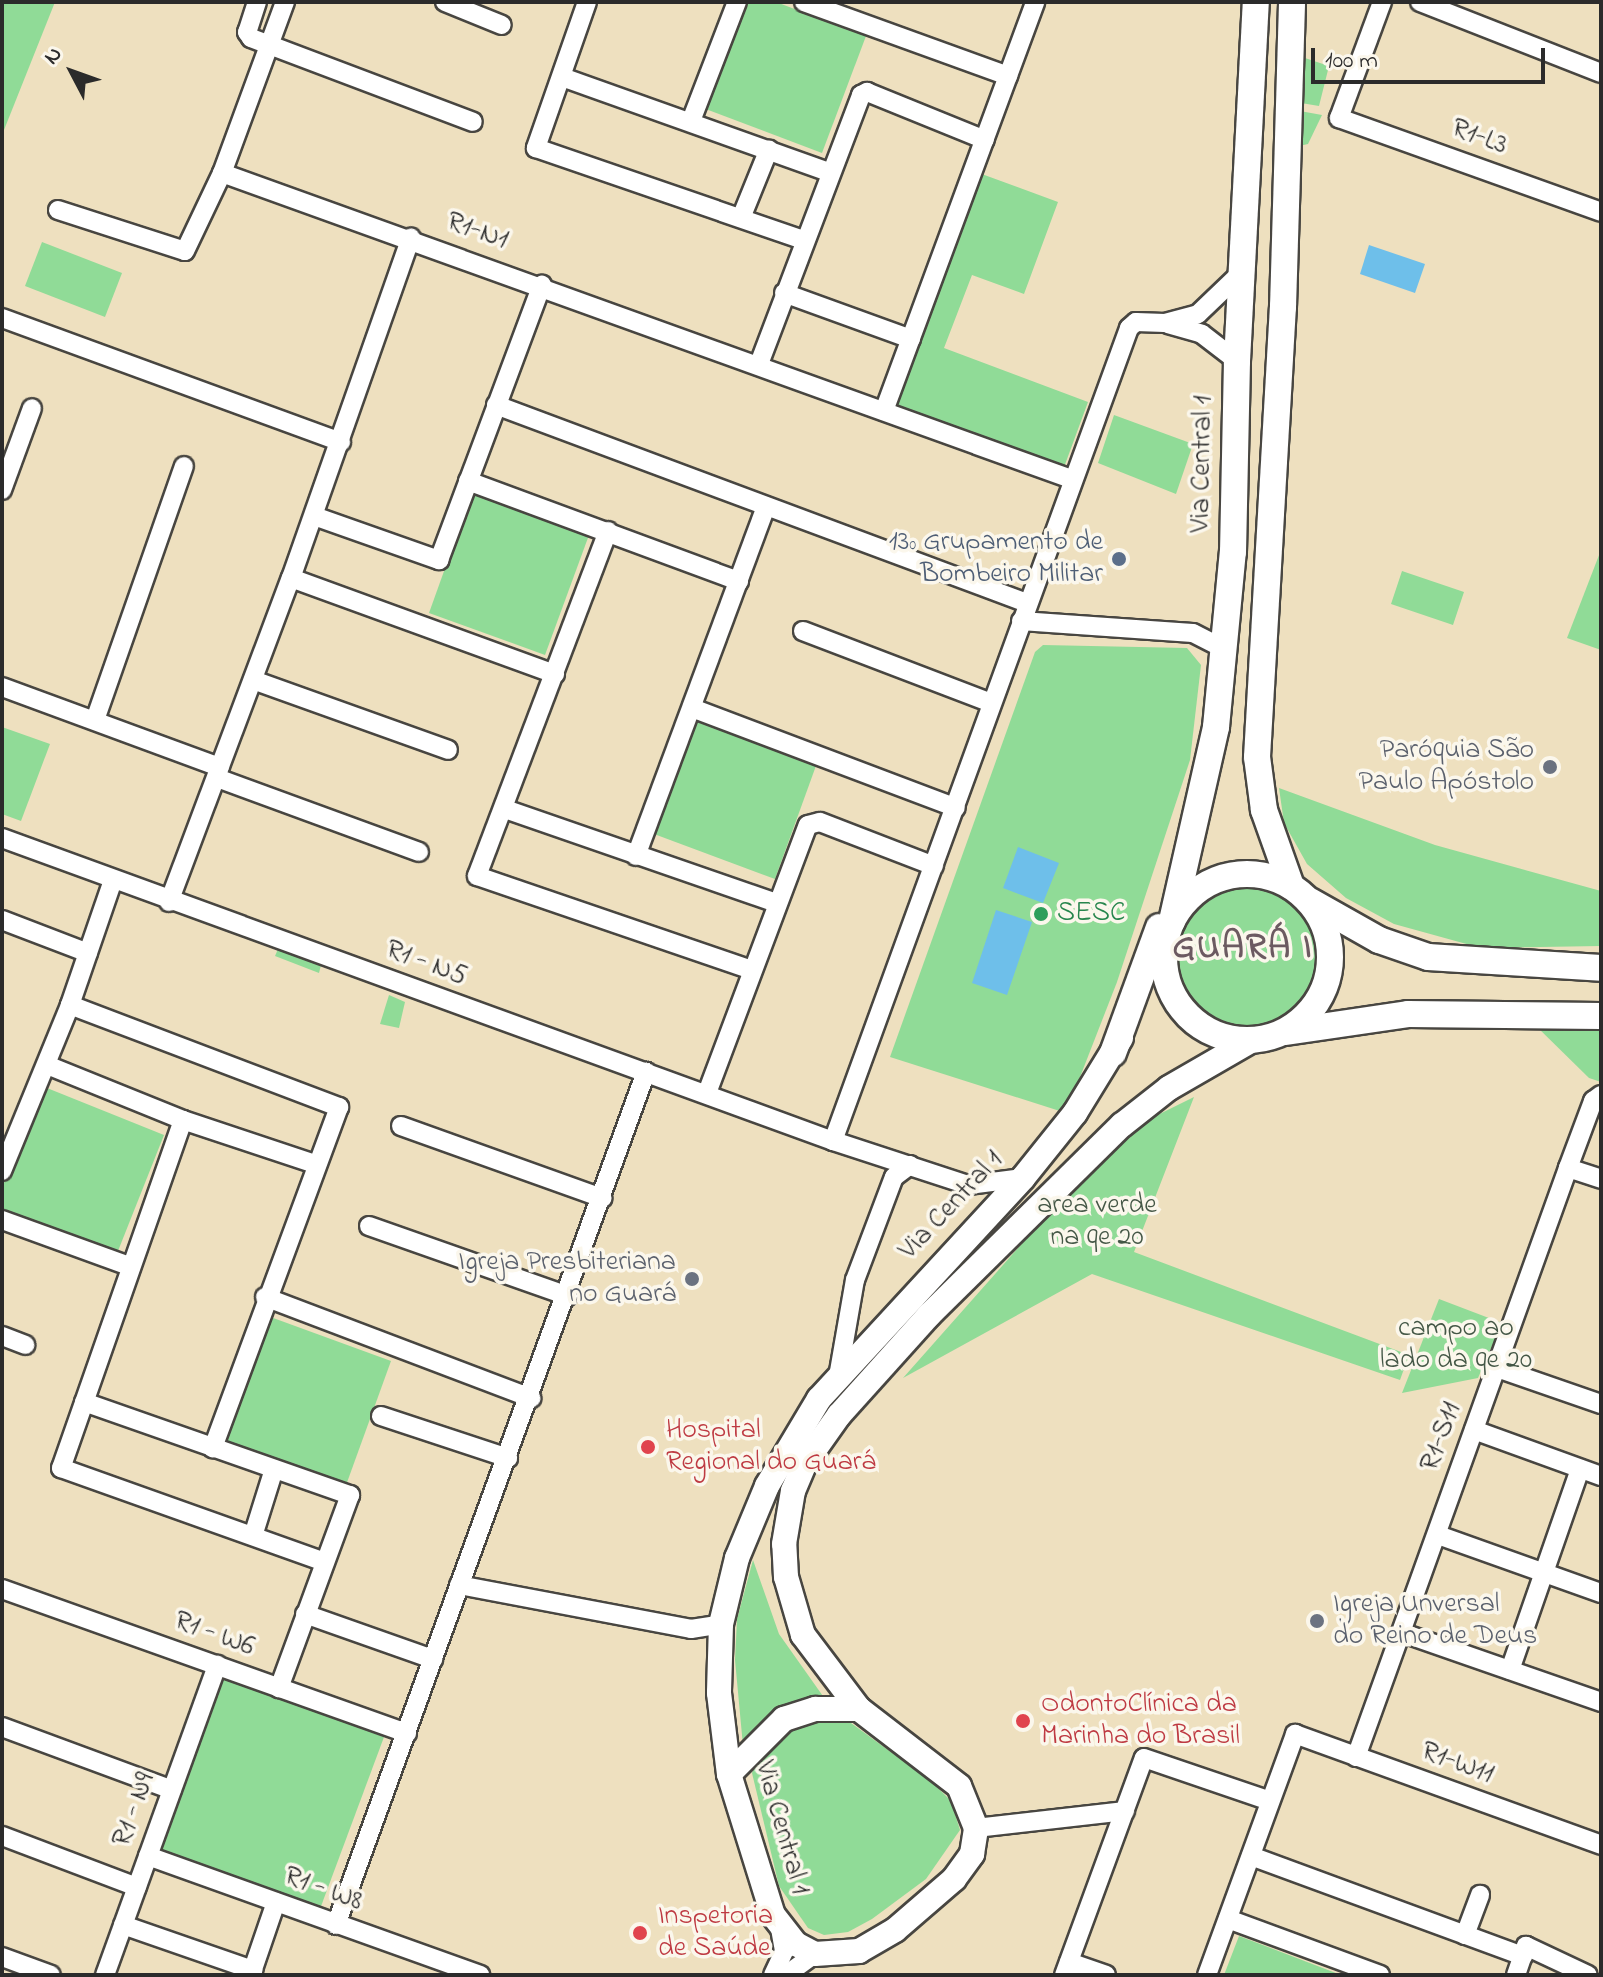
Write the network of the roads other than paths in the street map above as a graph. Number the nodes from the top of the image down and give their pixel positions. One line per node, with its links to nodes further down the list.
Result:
1 (257, 2): 13 (street)
2 (285, 2): 13 (street)
3 (445, 2): 12 (street)
4 (587, 2): 16 (street)
5 (737, 2): 17 (street)
6 (804, 2): 15 (street)
7 (1035, 2): 15 (street)
8 (1256, 2): 28 (main road, Via Central 1)
9 (1292, 2): 46 (main road)
10 (1382, 2): 24 (street, R1-L3)
11 (1420, 2): 14 (street)
12 (502, 25)
13 (270, 45): 18 (street); 22 (street)
14 (1601, 73)
15 (1008, 76): 19 (street)
16 (562, 77): 17 (street); 25 (street)
17 (691, 121): 20 (street)
18 (473, 122)
19 (985, 140): 21 (street); 33 (street)
20 (769, 149): 21 (street); 25 (street)
21 (829, 172): 27 (street)
22 (222, 173): 23 (street); 26 (street, R1-N1)
23 (58, 210)
24 (1601, 212)
25 (741, 218): 27 (street)
26 (411, 238): 29 (street, R1-N1); 39 (street)
27 (803, 240): 30 (street)
28 (1242, 272): 32 (street); 34 (main road, Via Central 1)
29 (542, 285): 35 (street, R1-N1); 36 (street)
30 (784, 293): 33 (street); 35 (street)
31 (2, 318): 39 (street)
32 (1165, 323): 34 (street); 41 (street)
33 (911, 339): 38 (street)
34 (1237, 361): 48 (main road, Via Central 1)
35 (759, 364): 38 (street, R1-N1)
36 (496, 405): 42 (street); 44 (street)
37 (32, 408): 43 (street)
38 (884, 411): 41 (street, R1-N1)
39 (341, 442): 45 (street)
40 (184, 466): 61 (street)
41 (1071, 479): 51 (street)
42 (468, 481): 45 (street); 47 (street)
43 (2, 490)
44 (766, 507): 50 (street); 51 (street)
45 (314, 516): 49 (street)
46 (1269, 523): 48 (main road); 72 (main road)
47 (608, 531): 50 (street); 56 (street)
48 (1233, 552): 52 (main road, Via Central 1)
49 (291, 578): 56 (street); 57 (street)
50 (739, 581): 60 (street)
51 (1024, 612): 54 (street); 59 (street)
52 (1226, 616): 54 (street); 55 (main road, Via Central 1)
53 (803, 631): 59 (street)
54 (1193, 633): 55 (street)
55 (1222, 648): 66 (main road, Via Central 1)
56 (555, 674): 65 (street)
57 (253, 680): 62 (street); 63 (street)
58 (2, 687): 61 (street)
59 (992, 703): 64 (street)
60 (692, 708): 64 (street); 69 (street)
61 (95, 720): 63 (street)
62 (448, 750)
63 (219, 772): 68 (street); 73 (street)
64 (956, 808): 70 (street)
65 (505, 809): 69 (street); 79 (street)
66 (1196, 823): 76 (main road, Via Central 1); 84 (main road)
67 (2, 838): 71 (street, R1 - N5)
68 (419, 852)
69 (636, 856): 74 (street)
70 (934, 866): 74 (street); 91 (street)
71 (113, 880): 73 (street, R1 - N5); 77 (street)
72 (1300, 893): 76 (main road); 78 (main road); 82 (main road)
73 (169, 902): 86 (street, R1 - N5)
74 (777, 903): 79 (street)
75 (2, 920): 77 (street)
76 (1168, 932): 83 (main road); 84 (street, Via Central 1)
77 (88, 953): 80 (street)
78 (1601, 968)
79 (751, 970): 87 (street)
80 (70, 1005): 85 (street); 94 (street)
81 (1601, 1016): 82 (main road)
82 (1283, 1032): 83 (main road)
83 (1252, 1040): 137 (street)
84 (1113, 1053): 98 (street, Via Central 1)
85 (47, 1065): 89 (street); 93 (street)
86 (646, 1072): 87 (street, R1 - N5); 100 (street)
87 (707, 1093): 91 (street, R1 - N5)
88 (1601, 1095): 96 (street, R1-S11)
89 (183, 1120): 94 (street); 103 (street)
90 (401, 1126): 100 (street)
91 (833, 1141): 92 (street, R1 - N5)
92 (884, 1156): 95 (street, R1 - N5); 97 (street)
93 (4, 1159)
94 (315, 1164): 105 (street)
95 (910, 1165): 97 (street); 98 (street, R1 - N5)
96 (1568, 1168): 99 (street); 108 (street, R1-S11)
97 (894, 1177): 109 (street)
98 (1023, 1178): 109 (street, Via Central 1)
99 (1601, 1179)
100 (602, 1198): 104 (street)
101 (2, 1220): 103 (street)
102 (369, 1226): 104 (street)
103 (129, 1266): 111 (street)
104 (568, 1296): 110 (street)
105 (265, 1297): 110 (street); 115 (street)
106 (2, 1336): 107 (street)
107 (25, 1345)
108 (1497, 1368): 112 (street); 114 (street, R1-S11)
109 (838, 1377): 128 (street, Via Central 1)
110 (531, 1398): 116 (street)
111 (84, 1402): 115 (street); 121 (street)
112 (1601, 1404)
113 (381, 1416): 116 (street)
114 (1474, 1430): 118 (street); 120 (street, R1-S11)
115 (213, 1448): 117 (street)
116 (508, 1458): 124 (street)
117 (274, 1469): 121 (street); 122 (street)
118 (1580, 1469): 119 (street); 123 (street)
119 (1601, 1476)
120 (1438, 1535): 123 (street); 130 (street, R1-S11)
121 (253, 1536): 122 (street)
122 (325, 1562): 127 (street)
123 (1543, 1572): 126 (street); 134 (street)
124 (459, 1585): 129 (street); 132 (street)
125 (2, 1589): 133 (street, R1 - W6)
126 (1601, 1593)
127 (305, 1614): 132 (street); 135 (street)
128 (721, 1624): 129 (street); 131 (street, Via Central 1)
129 (691, 1629): 131 (street)
130 (1403, 1633): 134 (street); 140 (street, R1-S11)
131 (720, 1653): 141 (street, Via Central 1)
132 (433, 1659): 139 (street)
133 (217, 1665): 135 (street, R1 - W6); 142 (street, R1 - N9)
134 (1510, 1670): 136 (street)
135 (279, 1688): 139 (street, R1 - W6)
136 (1601, 1702)
137 (859, 1709): 141 (street); 145 (street)
138 (2, 1727): 142 (street)
139 (407, 1733): 155 (street)
140 (1356, 1757): 143 (street, R1-W11); 147 (street, R1-W11)
141 (729, 1774): 156 (street, Via Central 1)
142 (172, 1790): 148 (street, R1 - N9)
143 (1270, 1801): 144 (street); 149 (street)
144 (1125, 1811): 145 (street); 161 (street)
145 (976, 1828): 158 (street)
146 (2, 1836): 150 (street)
147 (1601, 1845)
148 (148, 1856): 150 (street, R1 - N9); 152 (street, R1 - W8)
149 (1251, 1856): 153 (street); 157 (street)
150 (137, 1887): 154 (street, R1 - N9)
151 (1480, 1895): 157 (street)
152 (276, 1902): 155 (street, R1 - W8); 162 (street)
153 (1228, 1919): 163 (street); 170 (street)
154 (123, 1925): 162 (street); 165 (street, R1 - N9)
155 (336, 1925): 166 (street, R1 - W8)
156 (780, 1929): 158 (street, Via Central 1); 167 (street)
157 (1465, 1935): 159 (street)
158 (815, 1954): 168 (street)
159 (1523, 1956): 171 (street); 172 (street)
160 (2, 1957): 164 (street)
161 (1067, 1968): 169 (street)
162 (252, 1972)
163 (1369, 1973)
164 (51, 1975)
165 (105, 1975)
166 (480, 1975)
167 (773, 1975)
168 (786, 1975)
169 (1106, 1975)
170 (1207, 1975)
171 (1516, 1975)
172 (1588, 1975)

